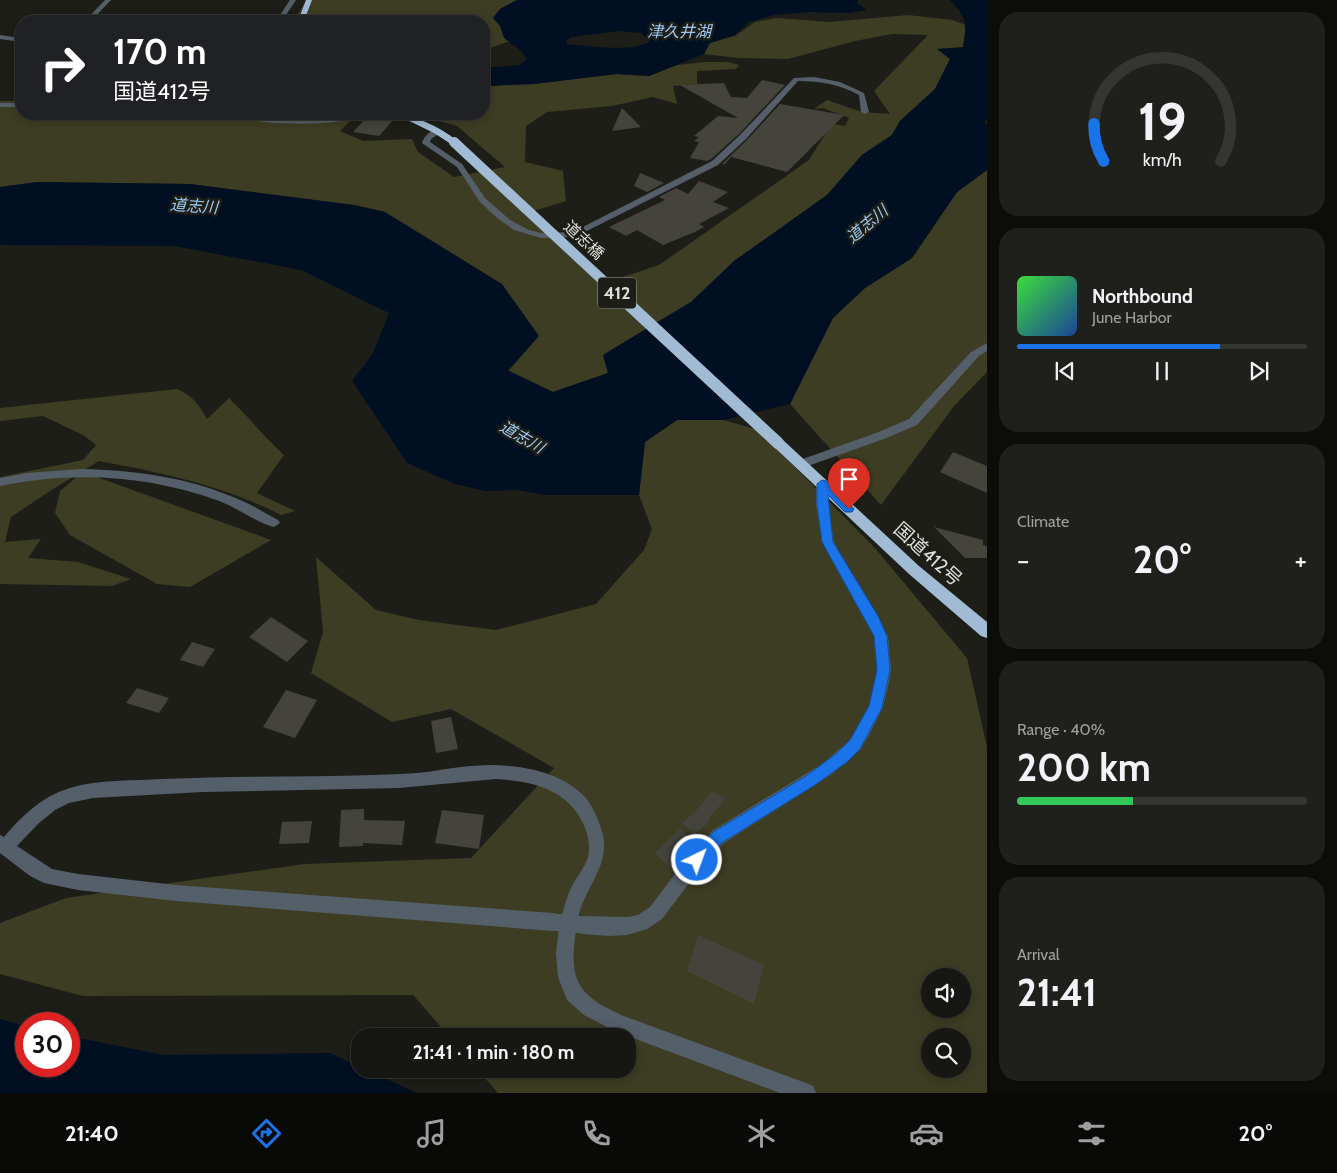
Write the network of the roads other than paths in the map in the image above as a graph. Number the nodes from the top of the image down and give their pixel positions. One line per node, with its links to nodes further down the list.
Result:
1 (108, 0): 4 (street)
2 (293, 0): 5 (street)
3 (309, 0): 6 (highway)
4 (94, 15)
5 (282, 15)
6 (303, 15)
7 (0, 37): 8 (street)
8 (15, 39)
9 (15, 100): 10 (street)
10 (8, 104): 11 (street); 12 (street)
11 (0, 105)
12 (15, 105)
13 (865, 112): 17 (street)
14 (286, 120): 15 (street)
15 (328, 120)
16 (412, 120): 17 (highway, 412)
17 (437, 131): 19 (highway, 道志橋 / 412, bridge)
18 (987, 346): 20 (street)
19 (778, 443): 20 (highway, 国道412号 / 412)
20 (800, 464): 22 (highway, 国道412号 / 412)
21 (0, 482): 23 (street)
22 (822, 484): 24 (highway, 国道412号 / 412); 25 (street, bridge)
23 (274, 523)
24 (987, 632)
25 (3, 845): 26 (street)
26 (806, 1093)

